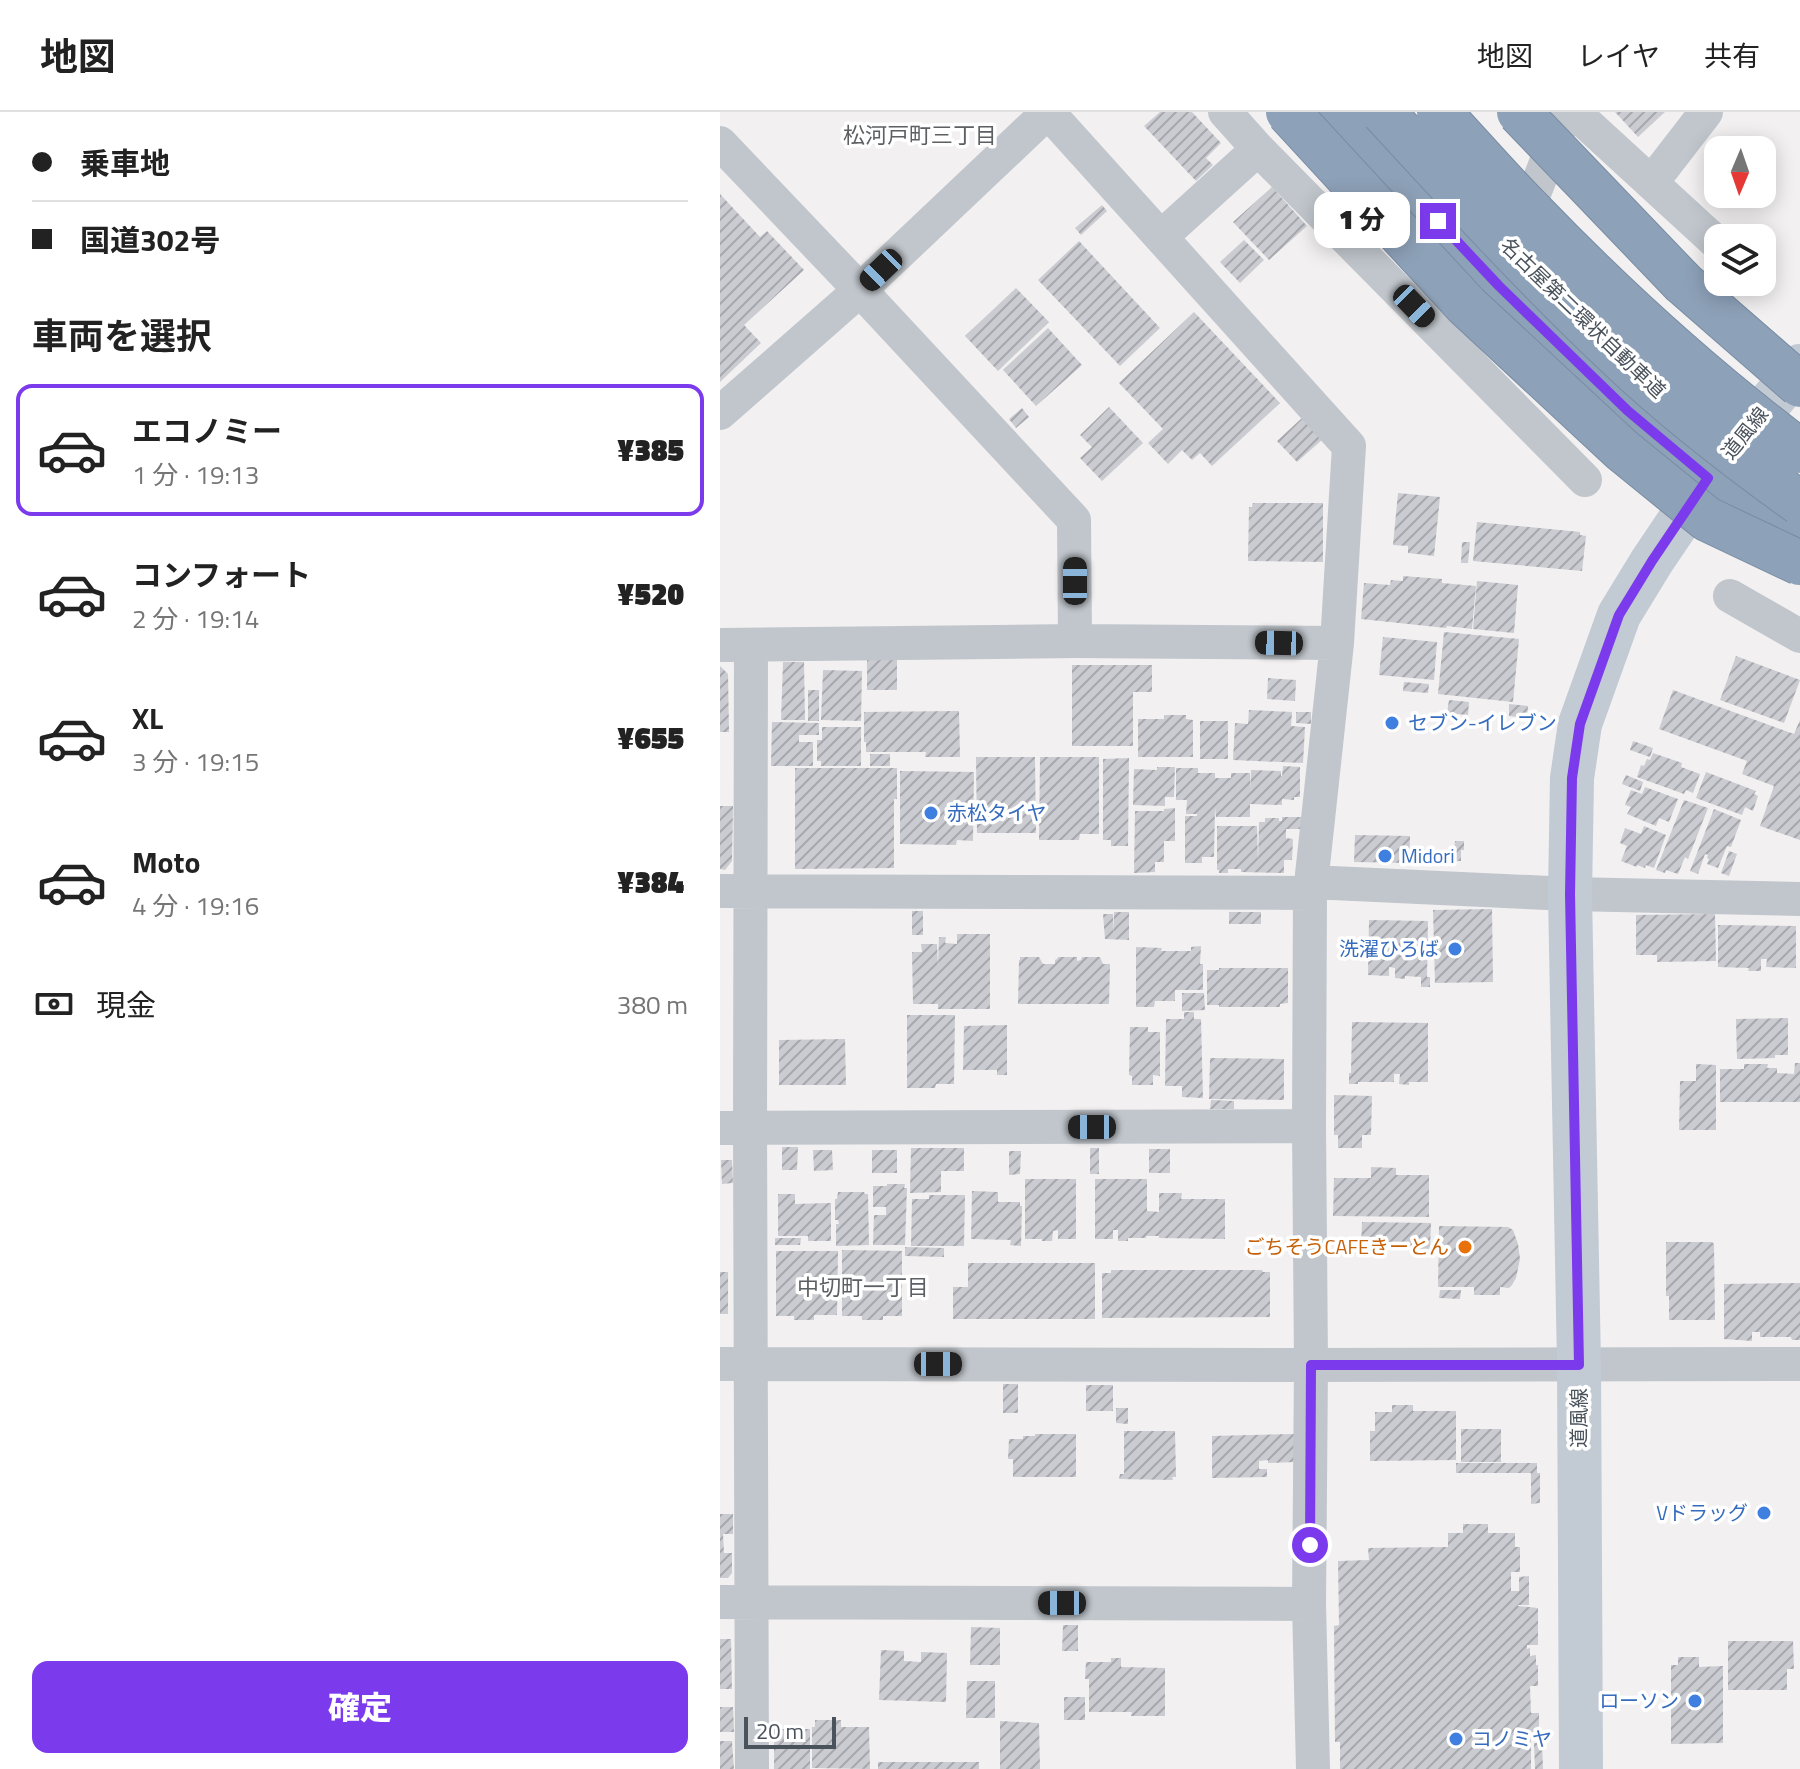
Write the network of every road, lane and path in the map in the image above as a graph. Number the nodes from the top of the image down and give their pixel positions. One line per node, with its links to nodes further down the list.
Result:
1 (1048, 112): 15 (street); 17 (street)
2 (1225, 112): 12 (street)
3 (1288, 112): 28 (highway, bridge)
4 (1336, 112): 16 (highway)
5 (1383, 112): 26 (highway, 名古屋第二環状自動車道, bridge)
6 (1439, 112): 23 (highway, 名古屋第二環状自動車道, bridge)
7 (1519, 112): 21 (highway, bridge)
8 (1566, 112): 16 (street)
9 (1574, 112): 14 (street)
10 (1706, 112): 13 (street)
11 (720, 143): 17 (street)
12 (1258, 149): 15 (street); 20 (street)
13 (1662, 169)
14 (1704, 231)
15 (1161, 237): 32 (street)
16 (1499, 286): 18 (highway)
17 (860, 290): 22 (street); 31 (street)
18 (1556, 343): 20 (street); 24 (highway)
19 (1800, 366): 24 (street, 道風線)
20 (1481, 374): 25 (street)
21 (1800, 385)
22 (720, 413)
23 (1800, 451)
24 (1708, 478): 27 (highway); 36 (street, 道風線)
25 (1585, 480)
26 (1800, 503)
27 (1800, 546)
28 (1800, 563)
29 (1730, 596): 30 (street)
30 (1800, 636)
31 (1075, 641): 32 (street); 33 (street)
32 (1337, 643): 34 (street)
33 (735, 645): 35 (street)
34 (1311, 888): 35 (street); 36 (street); 38 (street)
35 (735, 891): 39 (street)
36 (1570, 894): 37 (street); 43 (street, 道風線)
37 (1800, 899)
38 (1309, 1126): 39 (street); 42 (street)
39 (735, 1128): 40 (street)
40 (735, 1364): 42 (street); 44 (street)
41 (1800, 1364): 43 (street)
42 (1311, 1365): 43 (street); 45 (street)
43 (1579, 1365): 48 (street, 道風線)
44 (736, 1602): 45 (street); 46 (street)
45 (1309, 1604): 47 (street)
46 (752, 1769)
47 (1313, 1769)
48 (1581, 1769)

